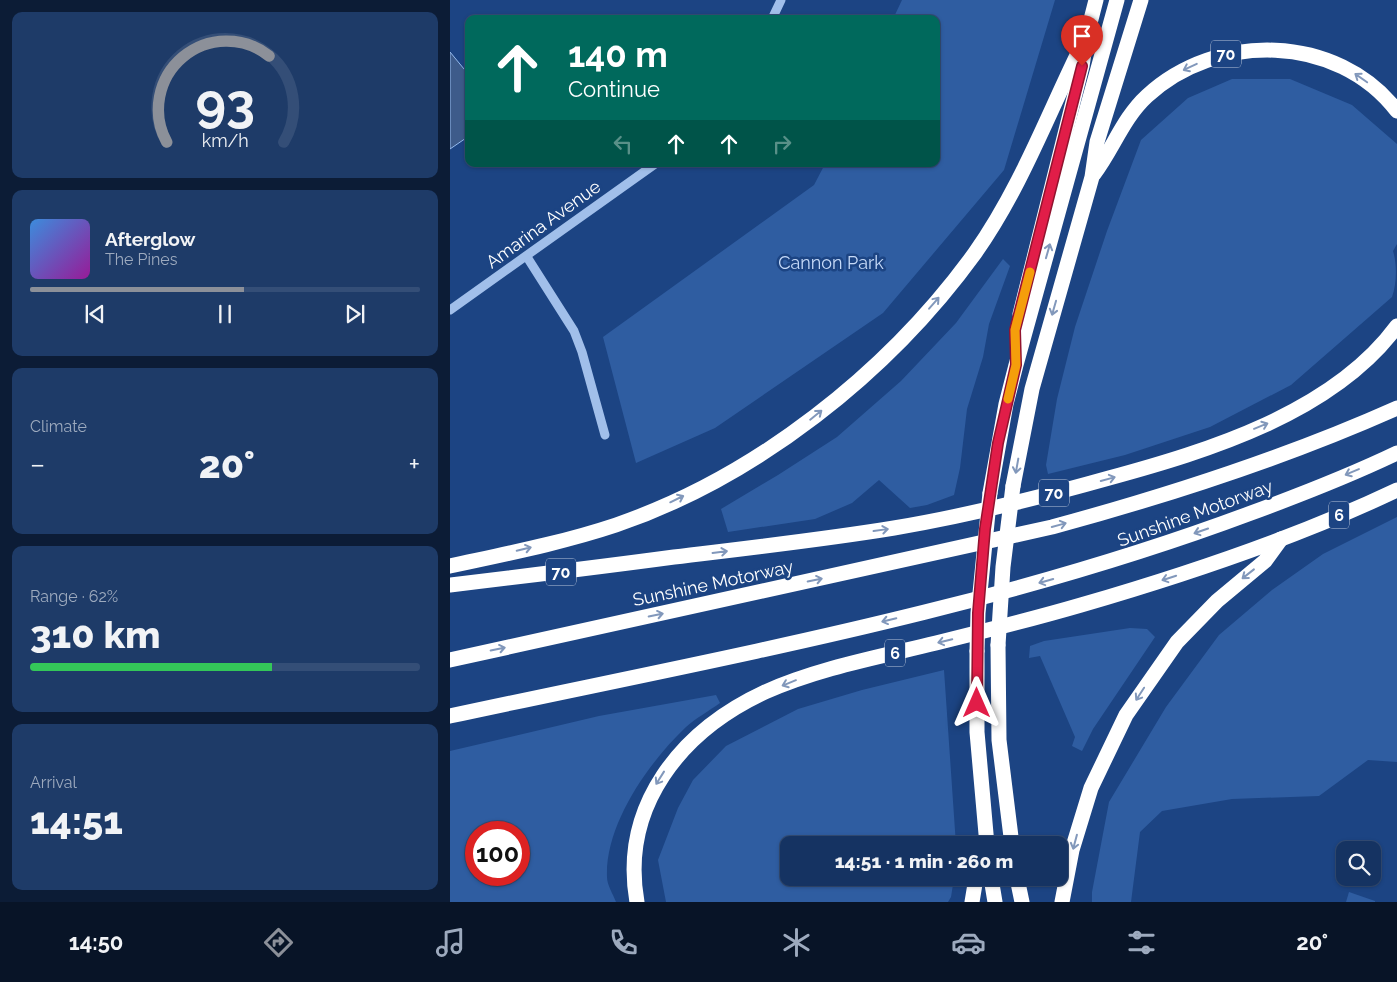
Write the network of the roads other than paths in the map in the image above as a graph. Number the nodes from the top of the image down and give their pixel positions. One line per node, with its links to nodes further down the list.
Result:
1 (781, 0): 5 (street)
2 (1096, 0): 6 (highway)
3 (1117, 0): 13 (highway, one-way to 3)
4 (1141, 0): 9 (highway)
5 (774, 15)
6 (1087, 35): 13 (highway); 19 (highway, one-way to 6)
7 (1397, 111): 9 (highway, 70, one-way to 9)
8 (652, 167): 10 (street, Amarina Avenue)
9 (1092, 177): 24 (highway, 70, one-way to 24, bridge)
10 (527, 257): 11 (street, Amarina Avenue); 15 (street)
11 (450, 310)
12 (1397, 326): 20 (highway, 70, one-way to 12)
13 (1016, 365): 23 (highway, bridge)
14 (1397, 408): 21 (highway, Sunshine Motorway, one-way to 14)
15 (605, 435)
16 (1397, 453): 22 (highway, Sunshine Motorway, one-way to 22)
17 (1397, 490): 18 (highway, 6)
18 (1281, 539): 28 (highway, 6, one-way to 28); 32 (highway, one-way to 32)
19 (450, 566)
20 (450, 585)
21 (450, 660)
22 (450, 716)
23 (985, 836)
24 (1011, 836)
25 (975, 886): 29 (highway)
26 (992, 886): 30 (highway)
27 (1019, 886): 31 (highway)
28 (637, 902)
29 (972, 902)
30 (995, 902)
31 (1022, 902)
32 (1062, 902)

